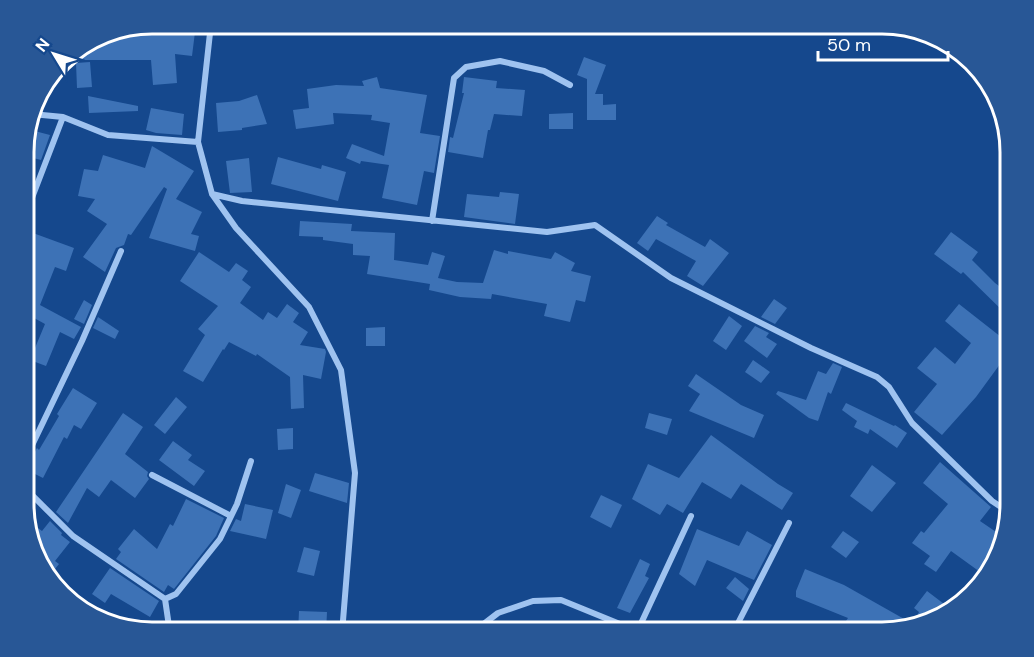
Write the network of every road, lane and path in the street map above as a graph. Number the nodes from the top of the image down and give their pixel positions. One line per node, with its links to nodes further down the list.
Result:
1 (210, 34): 5 (street)
2 (570, 85): 8 (street)
3 (41, 115): 4 (street)
4 (63, 117): 5 (street); 6 (street)
5 (198, 142): 7 (street)
6 (34, 193)
7 (212, 194): 8 (street); 20 (street)
8 (432, 221): 14 (street)
9 (121, 251): 10 (street)
10 (34, 441)
11 (251, 461): 15 (street)
12 (152, 475): 15 (street)
13 (34, 497): 18 (street)
14 (999, 506)
15 (231, 516): 18 (street)
16 (691, 516): 23 (street)
17 (789, 523): 24 (street)
18 (165, 599): 19 (street)
19 (168, 622)
20 (343, 622)
21 (486, 622): 22 (street)
22 (614, 622)
23 (643, 622)
24 (739, 622)

